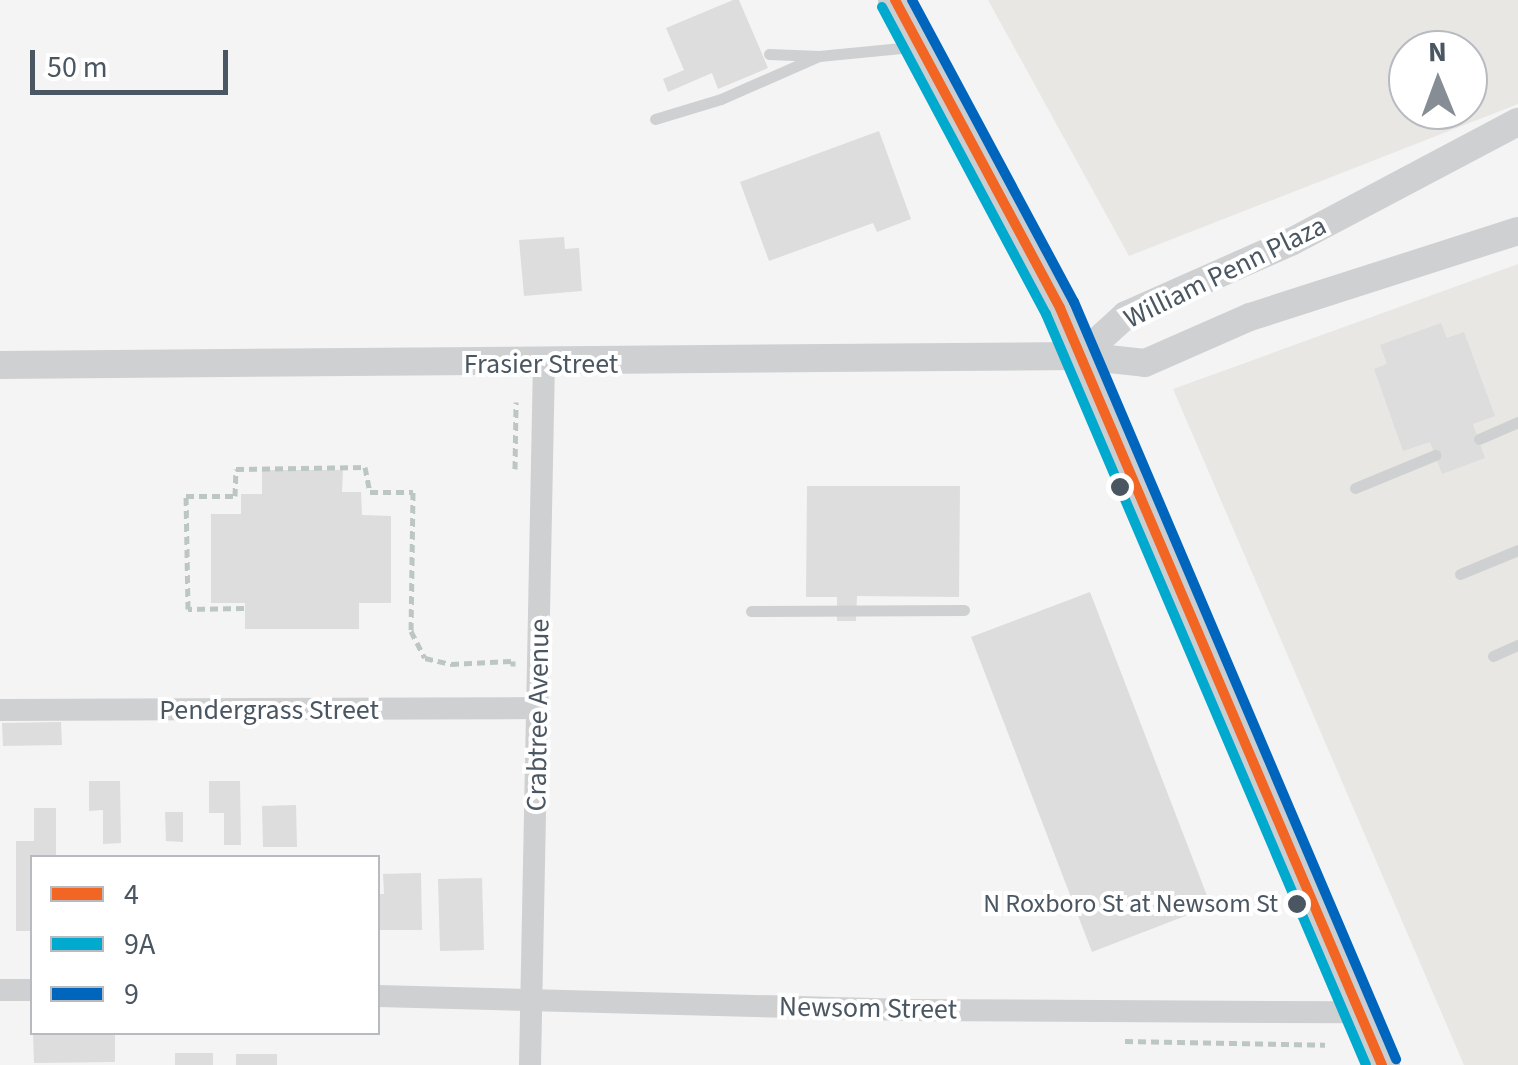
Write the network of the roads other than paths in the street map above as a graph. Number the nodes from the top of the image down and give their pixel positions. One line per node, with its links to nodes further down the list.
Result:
1 (895, 0): 2 (main road)
2 (922, 46): 4 (lane); 8 (main road)
3 (768, 54): 4 (lane)
4 (819, 56): 5 (lane)
5 (655, 120)
6 (1518, 122): 8 (street, William Penn Plaza)
7 (1518, 231): 8 (street, William Penn Plaza)
8 (1081, 356): 9 (street, Frasier Street); 27 (main road)
9 (544, 364): 10 (street, Frasier Street); 21 (street, Crabtree Avenue)
10 (0, 366)
11 (1518, 422): 12 (lane)
12 (1479, 438)
13 (1435, 456): 14 (lane)
14 (1355, 488)
15 (1518, 550): 16 (lane)
16 (1460, 574)
17 (964, 610): 18 (lane)
18 (751, 612)
19 (1518, 645): 20 (lane)
20 (1493, 656)
21 (538, 708): 22 (street, Pendergrass Street); 26 (street, Crabtree Avenue)
22 (0, 710)
23 (0, 990): 24 (street)
24 (30, 990)
25 (380, 996): 26 (street, Newsom Street)
26 (532, 1001): 27 (street, Newsom Street); 28 (street, Crabtree Avenue)
27 (1359, 1012): 29 (main road)
28 (530, 1065)
29 (1382, 1065)

